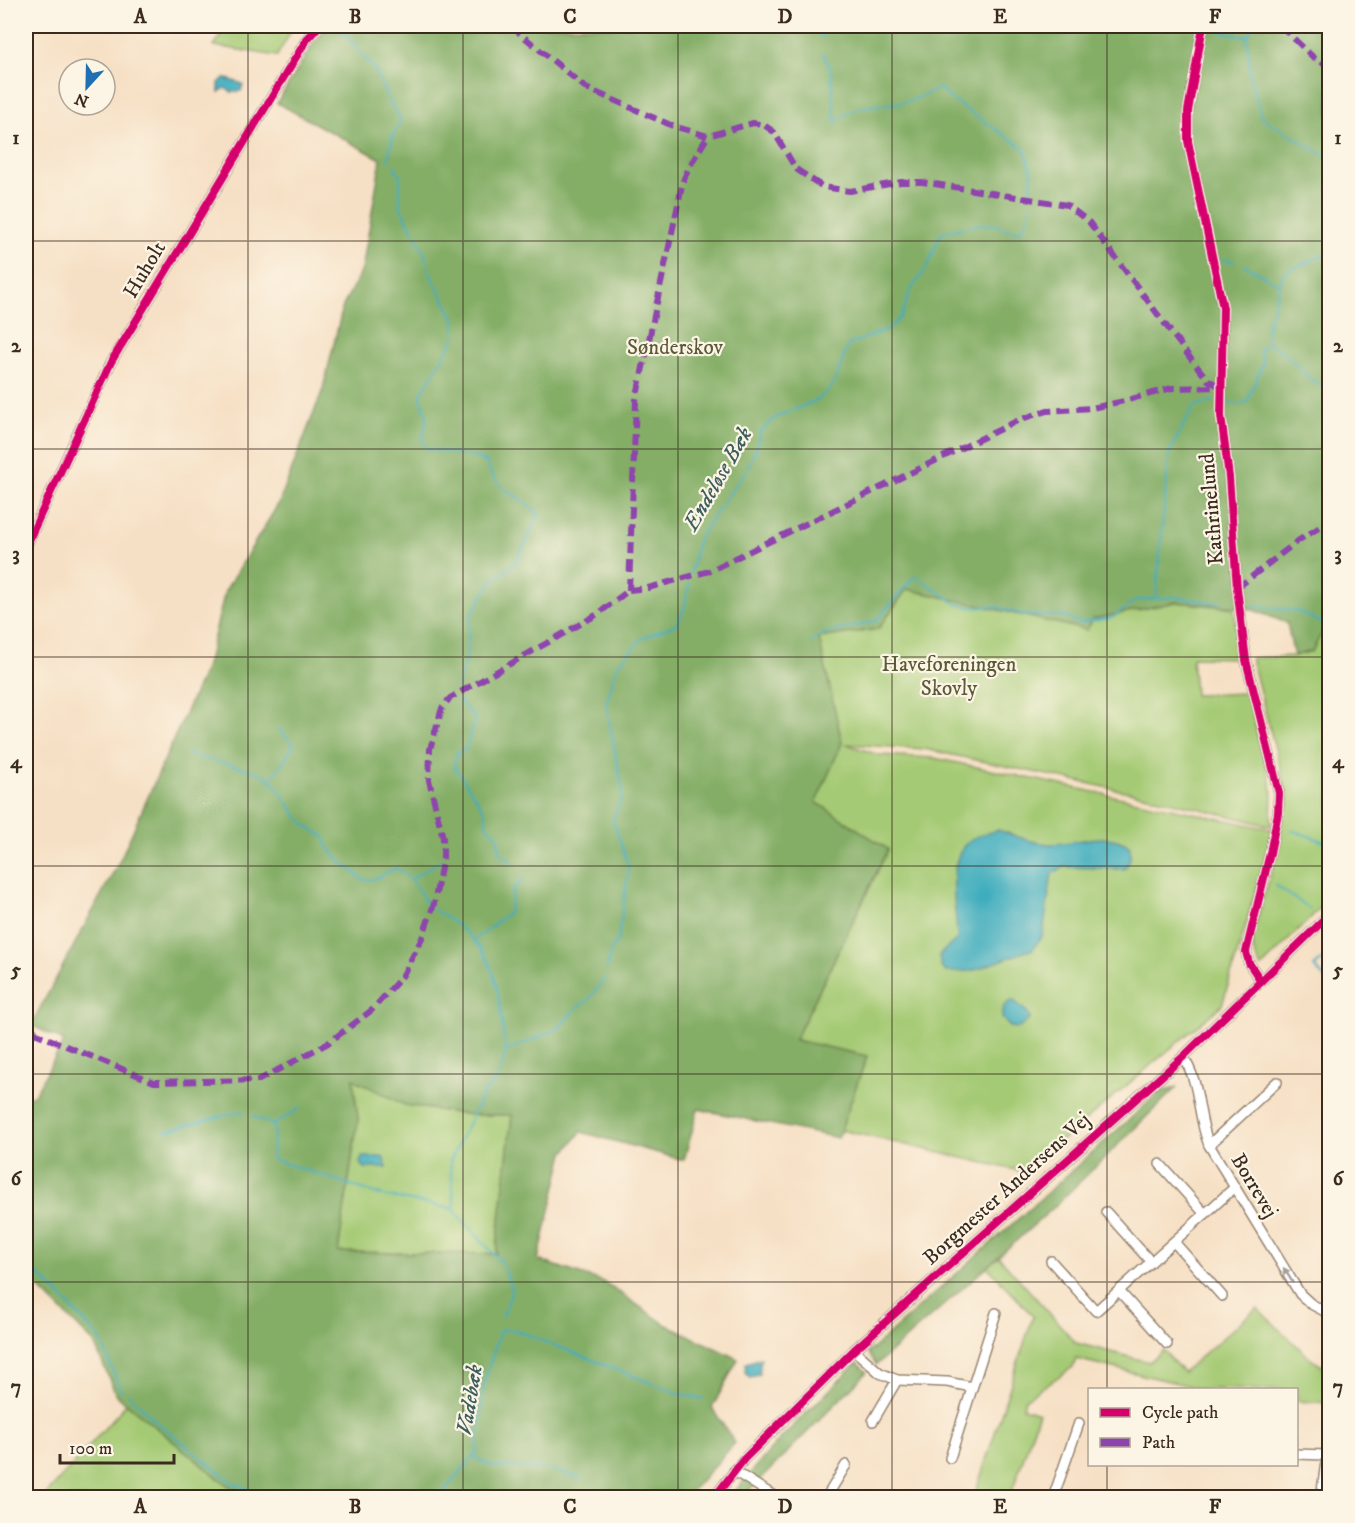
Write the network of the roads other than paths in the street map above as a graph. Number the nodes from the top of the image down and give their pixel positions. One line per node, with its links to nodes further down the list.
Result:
1 (319, 26): 3 (street, Huholt)
2 (1203, 26): 5 (street, Kathrinelund)
3 (26, 546)
4 (1329, 914): 5 (street, Borgmester Andersens Vej)
5 (1262, 981): 6 (street, Borgmester Andersens Vej)
6 (1183, 1057): 8 (street, Borrevej); 21 (street, Borgmester Andersens Vej)
7 (1277, 1082): 8 (street)
8 (1209, 1145): 10 (street, Borrevej)
9 (1160, 1164): 12 (street)
10 (1234, 1188): 12 (street); 19 (street, Borrevej, one-way to 10)
11 (1106, 1212): 15 (street)
12 (1205, 1214): 13 (street)
13 (1174, 1242): 15 (street); 17 (street)
14 (1051, 1261): 16 (street)
15 (1151, 1262): 16 (street)
16 (1119, 1291): 20 (street)
17 (1222, 1296)
18 (996, 1313): 23 (street)
19 (1329, 1314)
20 (1167, 1344)
21 (854, 1350): 22 (street); 31 (street, Borgmester Andersens Vej)
22 (897, 1380): 23 (street); 25 (street)
23 (972, 1387): 29 (street)
24 (1068, 1419): 35 (street)
25 (873, 1421)
26 (1329, 1432): 28 (street)
27 (1298, 1454): 28 (street)
28 (1325, 1455): 36 (street)
29 (950, 1458)
30 (846, 1465): 34 (street)
31 (734, 1472): 32 (street, Borgmester Andersens Vej); 33 (street)
32 (714, 1497)
33 (777, 1497)
34 (825, 1497)
35 (1053, 1497)
36 (1321, 1497)

